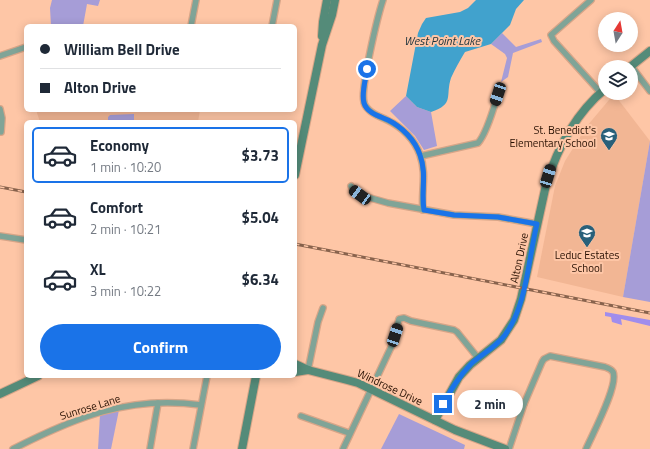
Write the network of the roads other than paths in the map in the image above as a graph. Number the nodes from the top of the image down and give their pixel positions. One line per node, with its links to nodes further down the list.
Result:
1 (196, 0): 7 (street)
2 (278, 0): 8 (street)
3 (327, 0): 9 (street)
4 (335, 0): 9 (street)
5 (383, 0): 21 (street)
6 (591, 0): 15 (street)
7 (192, 24)
8 (272, 24)
9 (322, 45): 22 (street)
10 (24, 48): 12 (street)
11 (650, 51): 13 (street)
12 (0, 56)
13 (638, 61)
14 (638, 76): 16 (street)
15 (598, 86)
16 (650, 91)
17 (498, 94): 21 (street)
18 (598, 96): 25 (street, Alton Drive)
19 (0, 109): 20 (street)
20 (1, 132)
21 (421, 156): 24 (street)
22 (297, 165)
23 (351, 186): 24 (street)
24 (424, 210): 25 (street)
25 (537, 224): 29 (street, Alton Drive)
26 (0, 236): 27 (street)
27 (24, 240)
28 (323, 308): 31 (street)
29 (478, 358): 36 (street); 43 (street, Alton Drive)
30 (297, 365): 31 (street, Windrose Drive)
31 (308, 370): 32 (street, Windrose Drive); 36 (street, Windrose Drive)
32 (297, 372)
33 (34, 378): 37 (street)
34 (207, 378): 41 (street)
35 (256, 378): 48 (street)
36 (371, 389): 43 (street, Windrose Drive); 44 (street)
37 (0, 394)
38 (507, 398): 40 (street)
39 (158, 403): 41 (street, Sunrose Lane); 45 (street, Sunrose Lane); 46 (street)
40 (524, 404): 51 (street); 52 (street)
41 (201, 405): 47 (street)
42 (301, 416): 44 (street)
43 (435, 420): 50 (street, Windrose Drive)
44 (349, 433): 49 (street)
45 (13, 449)
46 (150, 449)
47 (193, 449)
48 (242, 449)
49 (343, 449)
50 (505, 449)
51 (509, 449)
52 (586, 449)

